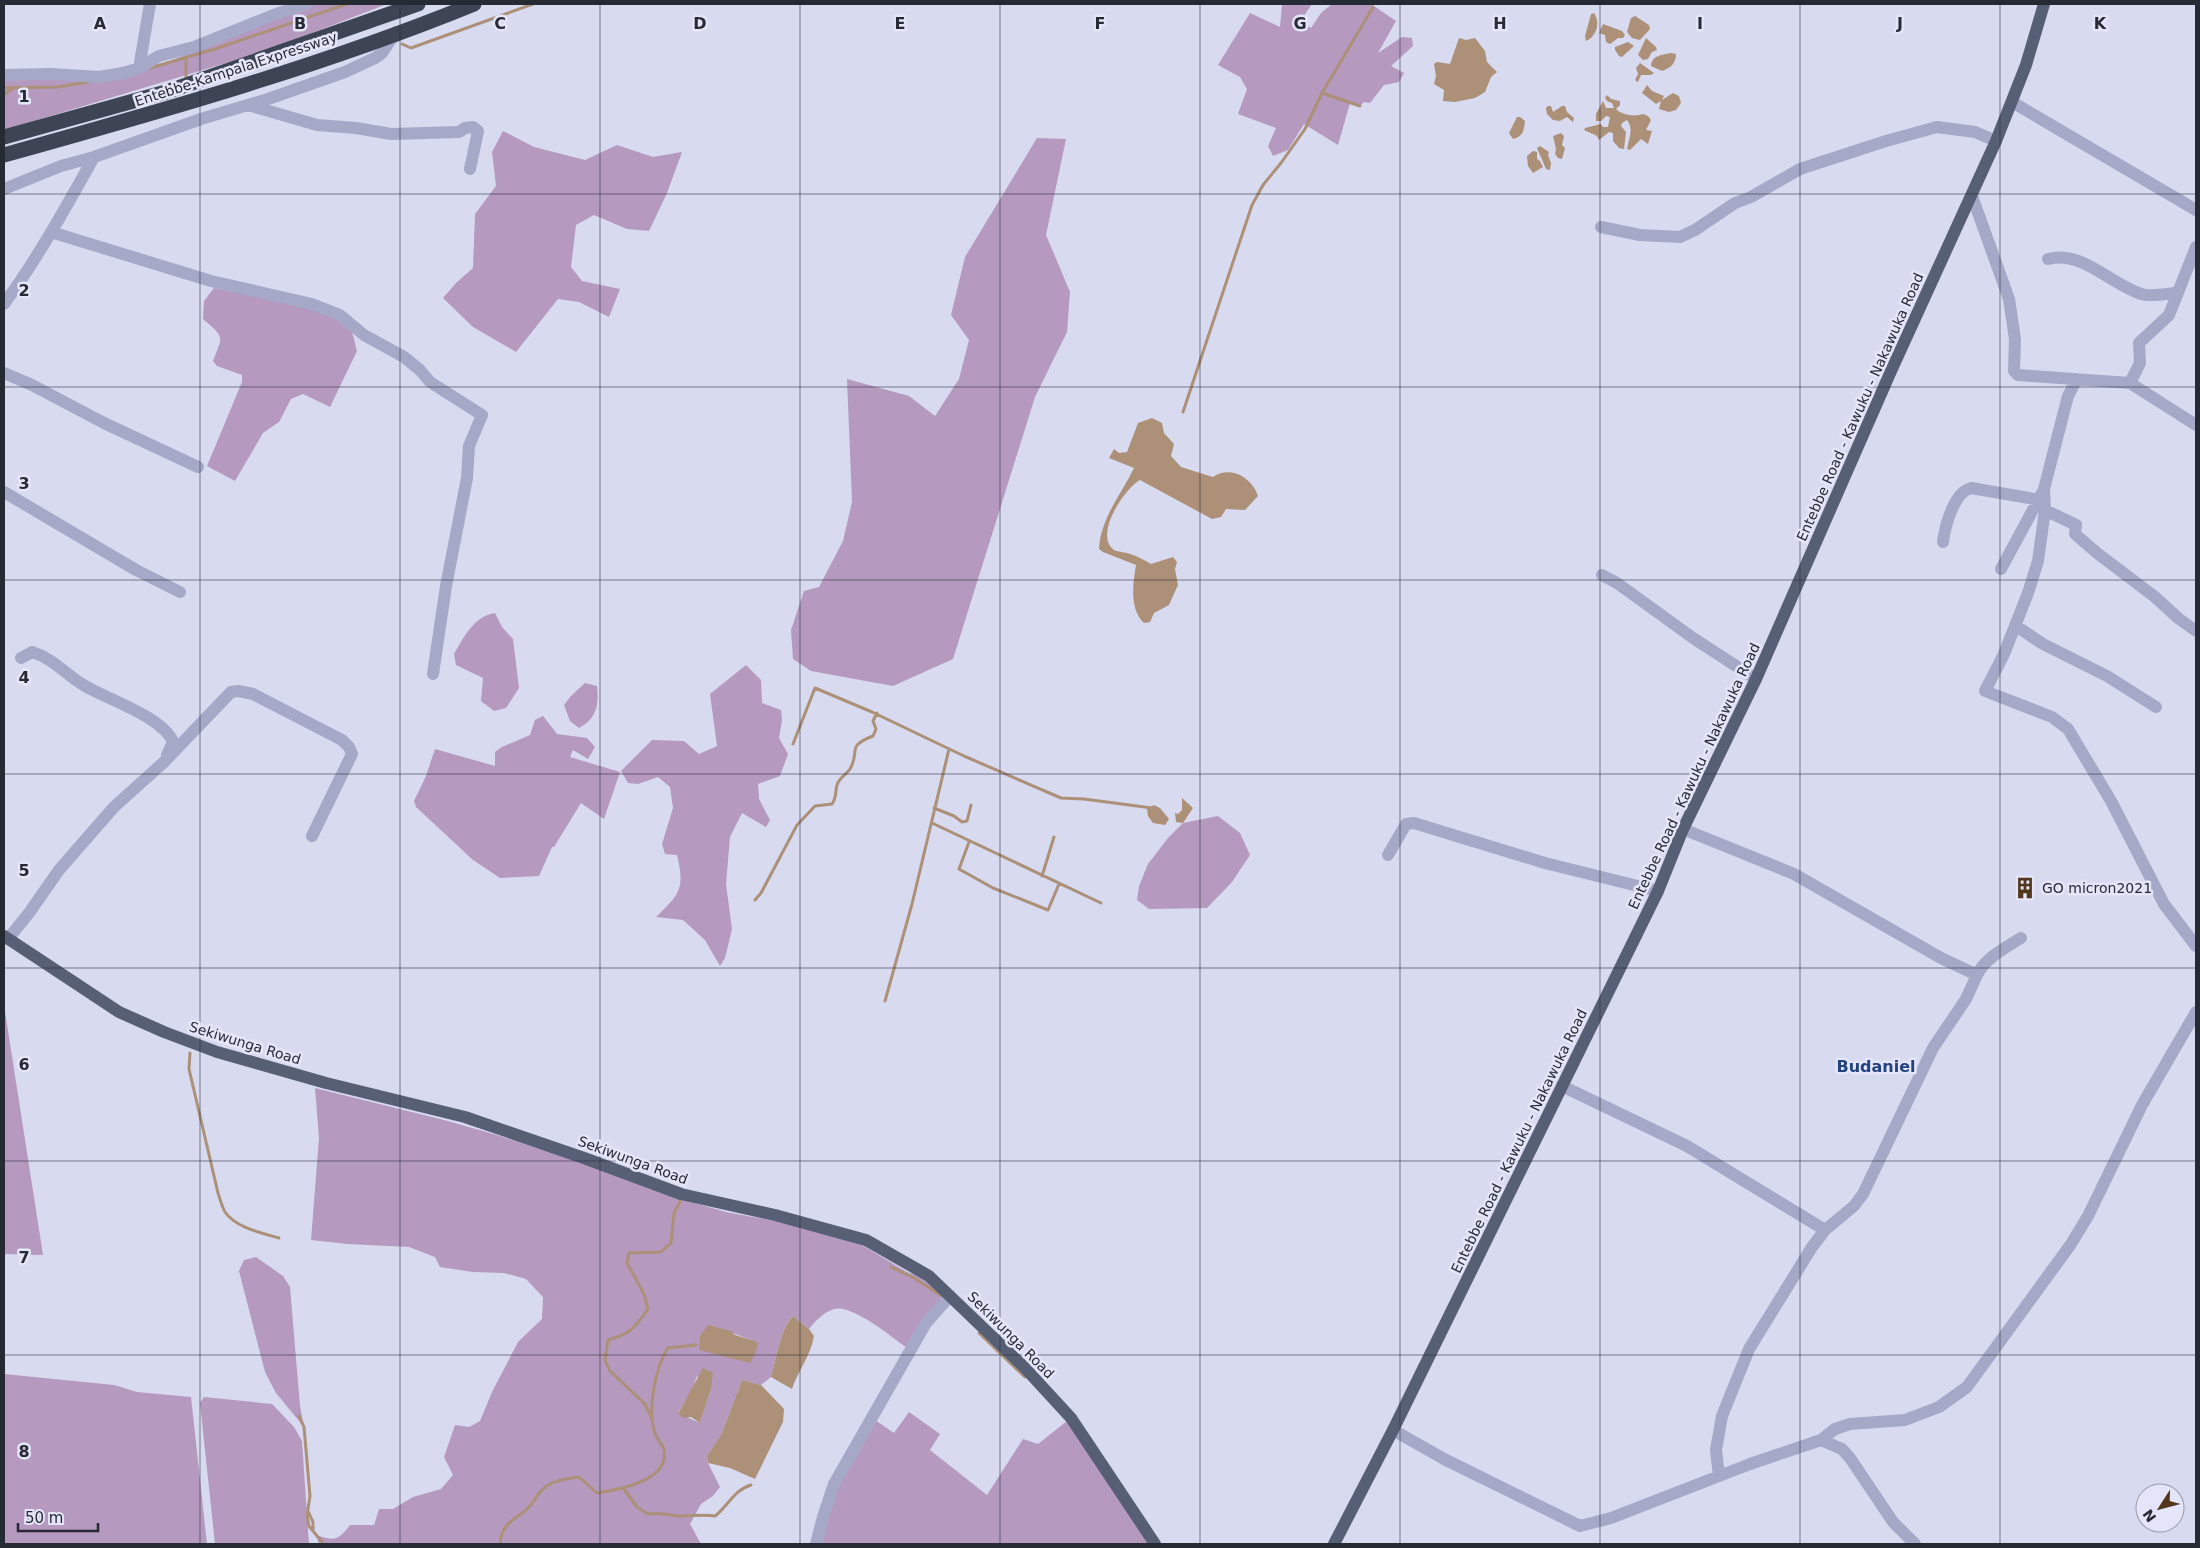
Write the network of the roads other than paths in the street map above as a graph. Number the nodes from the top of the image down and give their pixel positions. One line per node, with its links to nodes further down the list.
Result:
1 (150, 4): 7 (street)
2 (307, 4): 7 (street)
3 (418, 4): 11 (highway, Entebbe-Kampala Expressway)
4 (474, 4): 6 (highway, Entebbe-Kampala Expressway)
5 (2044, 4): 9 (main road, Entebbe Road - Kawuku - Nakawuka Road)
6 (396, 32): 10 (street); 13 (highway, Entebbe-Kampala Expressway)
7 (139, 68): 8 (street)
8 (4, 75)
9 (2012, 102): 12 (main road, Entebbe Road - Kawuku - Nakawuka Road); 18 (street)
10 (248, 105): 14 (street); 15 (street)
11 (4, 137)
12 (1996, 141): 17 (main road, Entebbe Road - Kawuku - Nakawuka Road); 19 (street)
13 (4, 155)
14 (94, 157): 16 (street); 20 (street)
15 (470, 169)
16 (4, 189)
17 (1972, 196): 26 (street); 40 (main road, Entebbe Road - Kawuku - Nakawuka Road)
18 (2196, 210)
19 (1601, 227)
20 (51, 232): 24 (street); 39 (street)
21 (2196, 247): 23 (street)
22 (2048, 259): 23 (street)
23 (2176, 294): 27 (street)
24 (4, 304)
25 (4, 373): 29 (street)
26 (2076, 378): 27 (street); 31 (street)
27 (2130, 383): 28 (street)
28 (2196, 425)
29 (198, 467)
30 (4, 492): 35 (street)
31 (2043, 499): 32 (street); 33 (street); 36 (street); 37 (street)
32 (1943, 542)
33 (2001, 569)
34 (1602, 575): 40 (street)
35 (180, 592)
36 (2016, 626): 41 (street); 49 (street)
37 (2196, 631)
38 (21, 658): 42 (street)
39 (433, 674)
40 (1756, 679): 43 (main road, Entebbe Road - Kawuku - Nakawuka Road)
41 (2156, 707)
42 (164, 762): 44 (street); 47 (street)
43 (1683, 830): 46 (main road, Entebbe Road - Kawuku - Nakawuka Road); 50 (street)
44 (312, 836)
45 (1388, 855): 46 (street)
46 (1658, 891): 52 (main road, Entebbe Road - Kawuku - Nakawuka Road)
47 (6, 937): 54 (main road, Sekiwunga Road)
48 (2021, 938): 50 (street)
49 (2196, 946)
50 (1977, 975): 53 (street)
51 (2196, 1012): 56 (street)
52 (1562, 1086): 53 (street); 55 (main road, Entebbe Road - Kawuku - Nakawuka Road)
53 (1825, 1230): 57 (street)
54 (950, 1296): 58 (street); 59 (main road, Sekiwunga Road)
55 (1393, 1430): 57 (street); 60 (main road, Entebbe Road - Kawuku - Nakawuka Road)
56 (1821, 1440): 57 (street); 61 (street)
57 (1719, 1476)
58 (816, 1544)
59 (1155, 1544)
60 (1334, 1544)
61 (1915, 1544)

